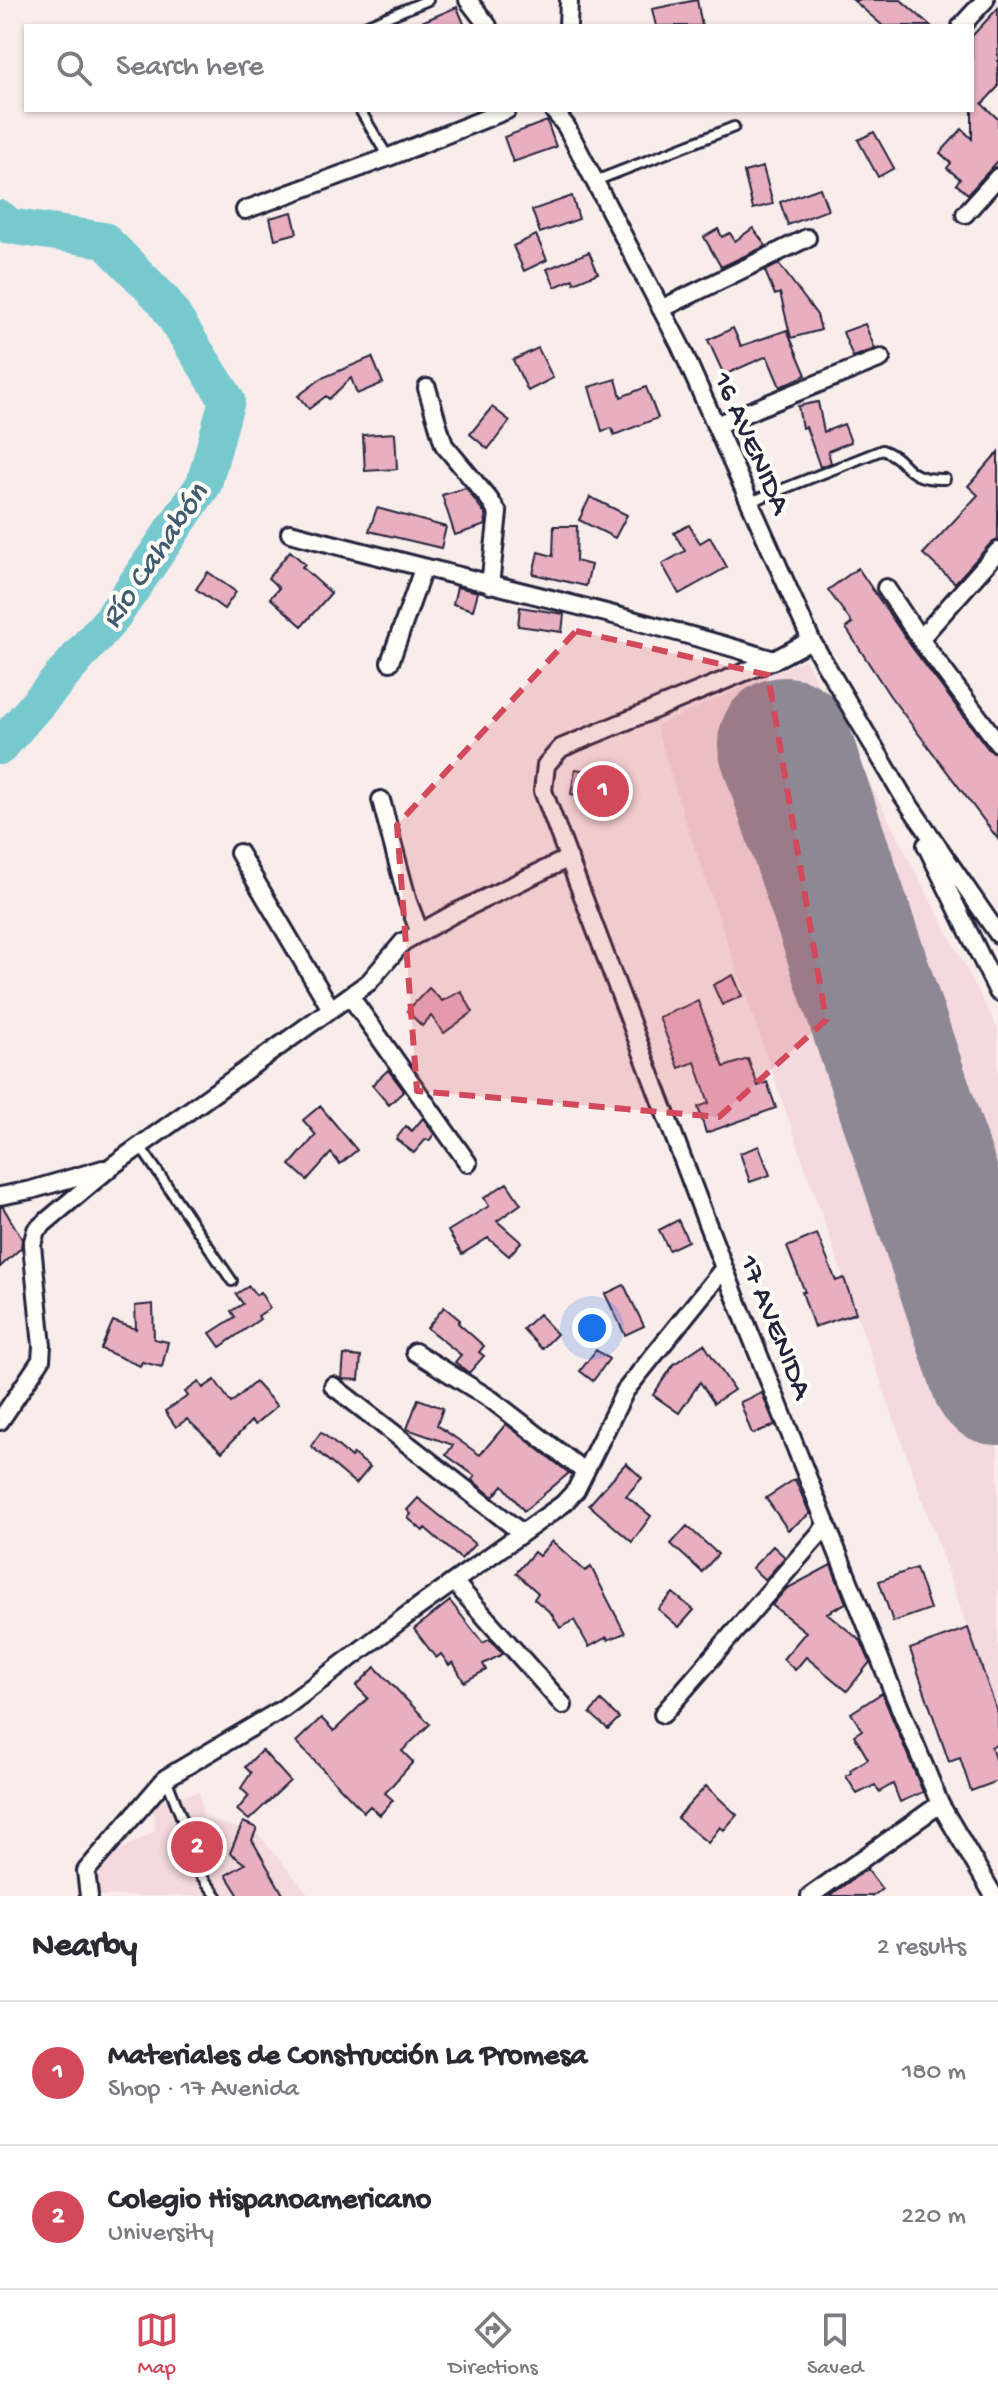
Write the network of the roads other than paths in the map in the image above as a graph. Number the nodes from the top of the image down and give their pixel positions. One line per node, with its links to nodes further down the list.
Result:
1 (428, 0): 5 (lane)
2 (468, 0): 6 (street)
3 (569, 0): 7 (street)
4 (985, 0): 8 (street)
5 (370, 24)
6 (486, 24)
7 (568, 24)
8 (963, 24)
9 (361, 112): 13 (lane)
10 (502, 112): 13 (street)
11 (566, 118): 15 (street, 16 AVENIDA)
12 (734, 127): 15 (lane)
13 (389, 157): 16 (street)
14 (998, 177): 17 (street)
15 (594, 182): 19 (street, 16 AVENIDA)
16 (245, 210)
17 (965, 214)
18 (807, 238): 19 (street)
19 (661, 309): 22 (street, 16 AVENIDA)
20 (881, 358): 22 (street)
21 (427, 388): 28 (street)
22 (716, 425): 24 (street, 16 AVENIDA)
23 (945, 479): 24 (lane)
24 (750, 502): 31 (street, 16 AVENIDA)
25 (290, 533): 27 (street)
26 (998, 551): 30 (street)
27 (423, 569): 28 (street); 33 (street)
28 (490, 585): 32 (street)
29 (886, 588): 30 (street)
30 (920, 639): 34 (street)
31 (811, 640): 32 (street); 35 (street, 16 AVENIDA)
32 (774, 660): 38 (street, 17 AVENIDA)
33 (390, 662)
34 (998, 743)
35 (903, 796): 40 (street, 16 AVENIDA); 41 (street, 16 AVENIDA)
36 (381, 800): 39 (street)
37 (239, 853): 43 (street)
38 (569, 858): 39 (street); 48 (street, 17 AVENIDA)
39 (420, 933): 42 (street)
40 (998, 934)
41 (998, 992)
42 (350, 996): 43 (street); 45 (street)
43 (331, 1009): 44 (street)
44 (140, 1146): 46 (street); 49 (lane)
45 (468, 1163)
46 (112, 1166): 47 (street); 52 (street)
47 (0, 1196)
48 (724, 1268): 53 (street); 54 (street, 17 AVENIDA)
49 (232, 1281)
50 (415, 1352): 53 (street)
51 (333, 1386): 55 (street)
52 (0, 1421)
53 (585, 1472): 55 (street)
54 (827, 1525): 58 (street); 60 (street, 17 AVENIDA)
55 (522, 1533): 56 (street)
56 (454, 1582): 57 (street); 59 (street)
57 (563, 1705)
58 (663, 1714)
59 (166, 1778): 61 (street); 62 (lane)
60 (940, 1804): 63 (street); 64 (street, 17 AVENIDA)
61 (89, 1896)
62 (217, 1896)
63 (810, 1896)
64 (994, 1896)

